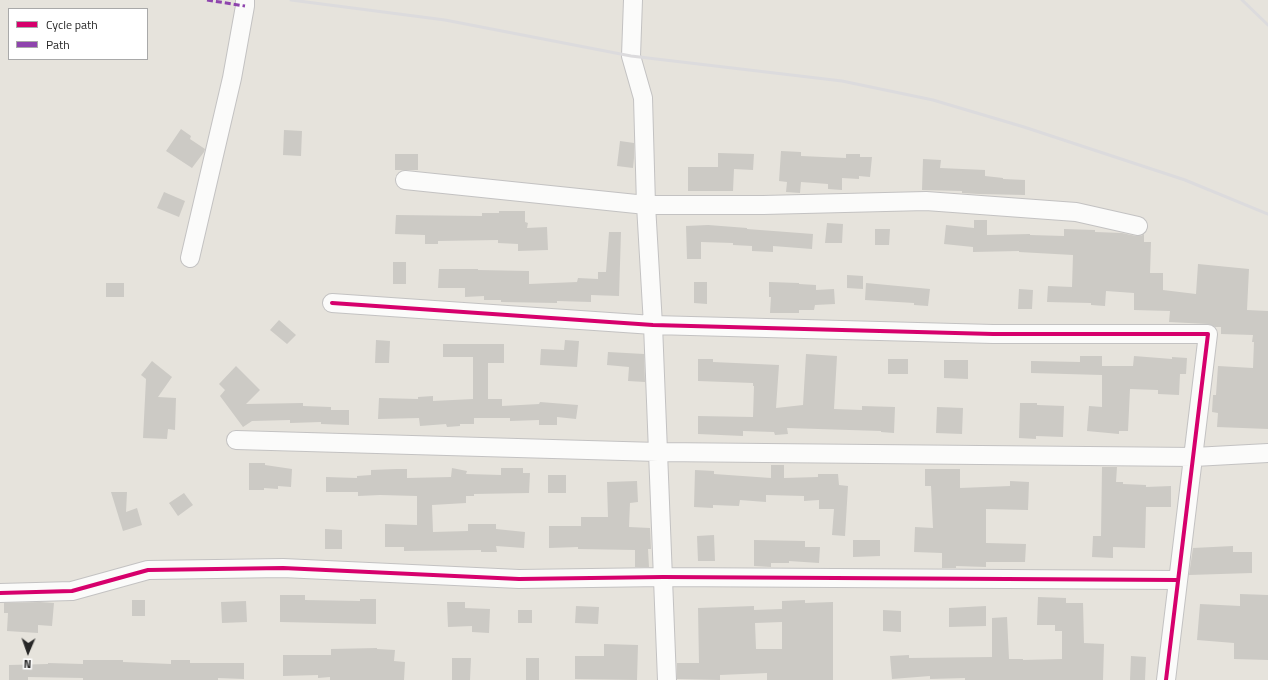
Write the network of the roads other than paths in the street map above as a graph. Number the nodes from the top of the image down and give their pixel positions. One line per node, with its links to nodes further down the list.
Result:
1 (245, 0): 6 (street)
2 (633, 0): 4 (street)
3 (405, 180): 4 (street)
4 (646, 205): 5 (street); 8 (street)
5 (1138, 226)
6 (190, 258)
7 (332, 303): 8 (street)
8 (653, 325): 10 (street); 12 (street)
9 (236, 440): 10 (street)
10 (658, 452): 12 (street); 13 (street)
11 (1268, 453): 12 (street)
12 (1194, 457): 14 (street)
13 (663, 576): 14 (street); 15 (street); 16 (street)
14 (1178, 580): 17 (street)
15 (0, 593)
16 (667, 680)
17 (1166, 680)

